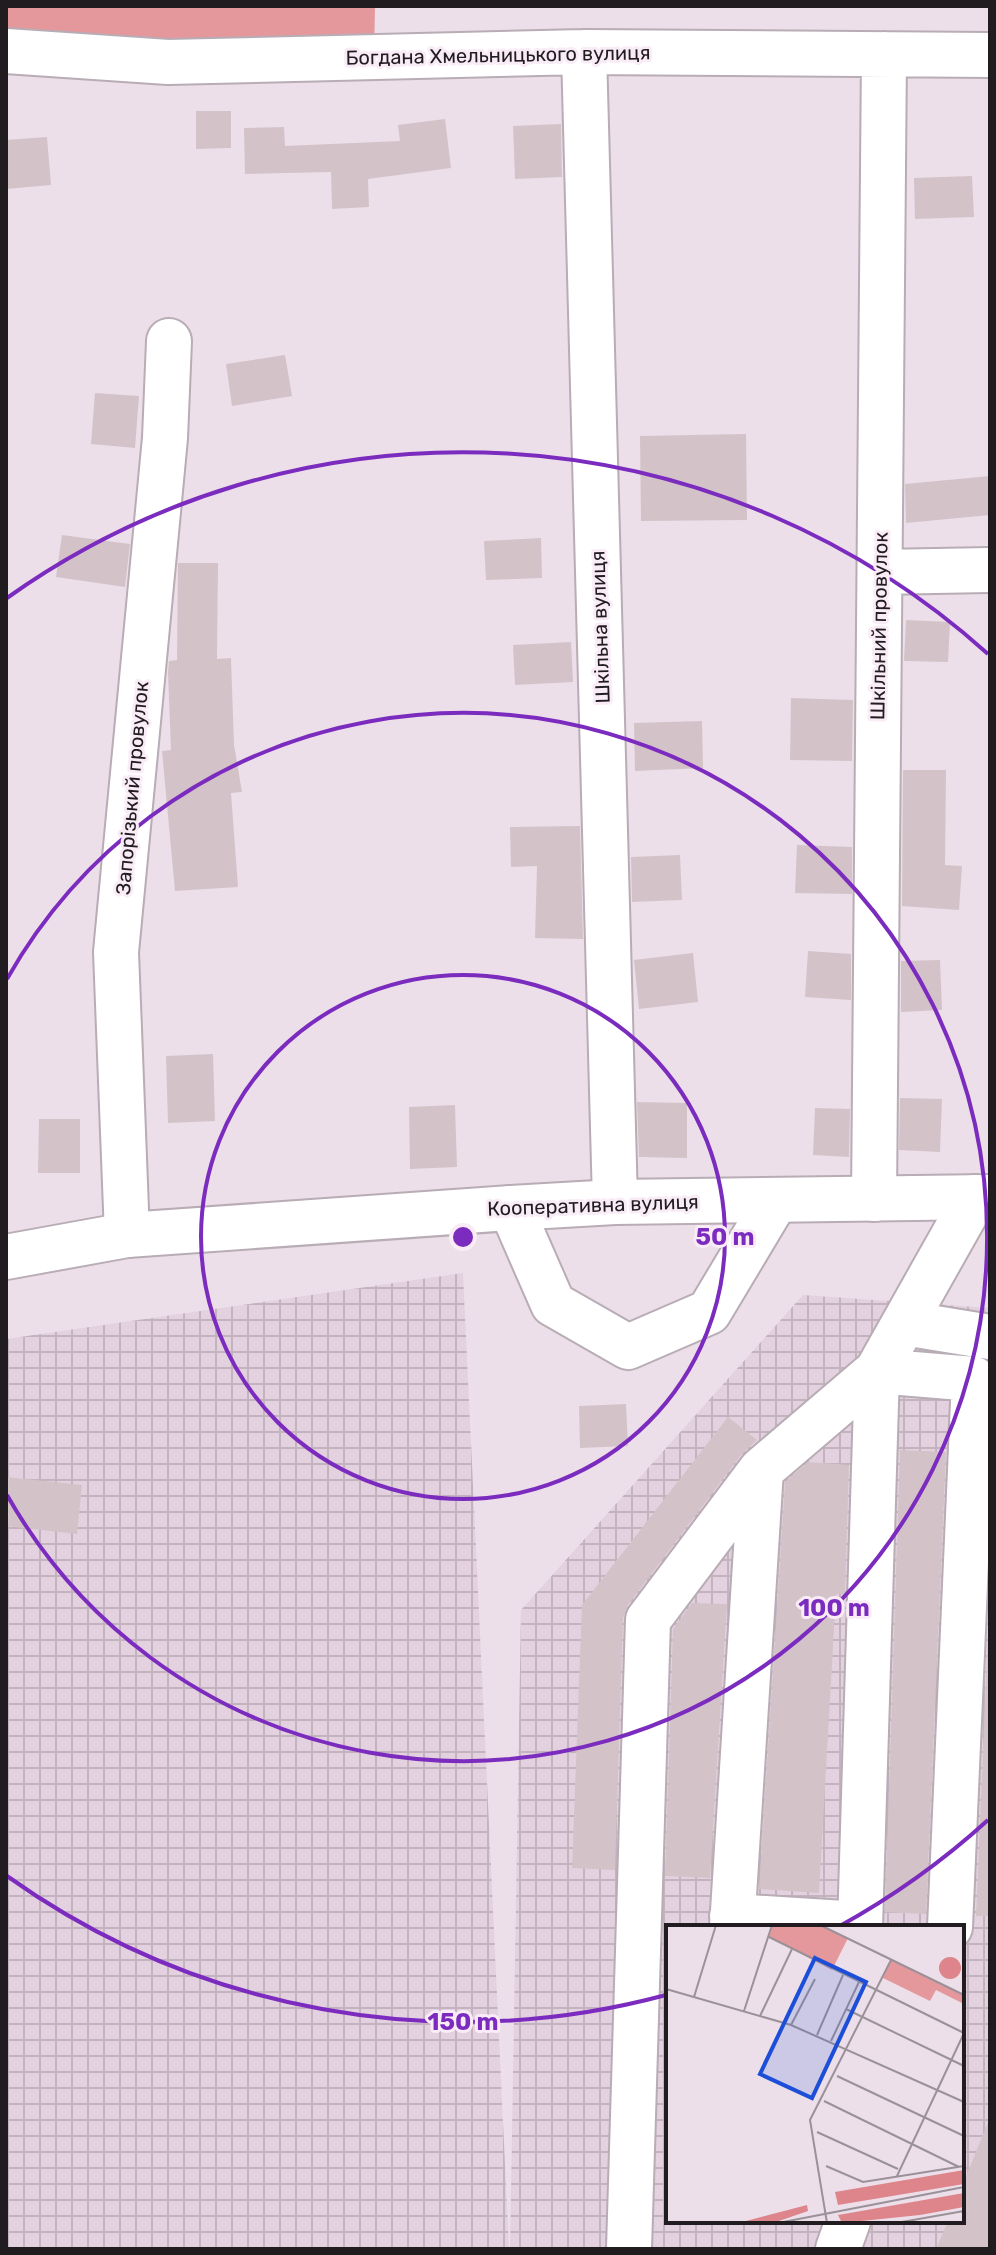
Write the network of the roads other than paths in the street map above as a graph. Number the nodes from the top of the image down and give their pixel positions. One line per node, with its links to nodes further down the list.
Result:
1 (6, 51): 2 (street, Богдана Хмельницького вулиця)
2 (584, 52): 3 (street, Богдана Хмельницького вулиця); 11 (street, Шкільна вулиця)
3 (884, 54): 4 (street, Богдана Хмельницького вулиця); 7 (street, Шкільний провулок)
4 (990, 55)
5 (169, 341): 13 (street, Запорізький провулок)
6 (990, 570): 7 (street)
7 (880, 572): 9 (street, Шкільний провулок)
8 (982, 1197): 9 (street, Кооперативна вулиця); 15 (street)
9 (874, 1199): 10 (street, Кооперативна вулиця)
10 (776, 1200): 11 (street, Кооперативна вулиця); 12 (street)
11 (615, 1202): 12 (street, Кооперативна вулиця)
12 (511, 1208): 13 (street, Кооперативна вулиця)
13 (127, 1235): 14 (street, Кооперативна вулиця)
14 (6, 1257)
15 (904, 1323): 16 (street); 17 (street)
16 (990, 1337)
17 (877, 1371): 18 (street); 20 (street); 21 (street)
18 (761, 1470): 19 (street); 22 (street)
19 (732, 1921): 20 (street)
20 (860, 1925)
21 (950, 1925)
22 (652, 1989): 24 (street)
23 (847, 2223): 25 (street)
24 (629, 2249)
25 (838, 2249)

